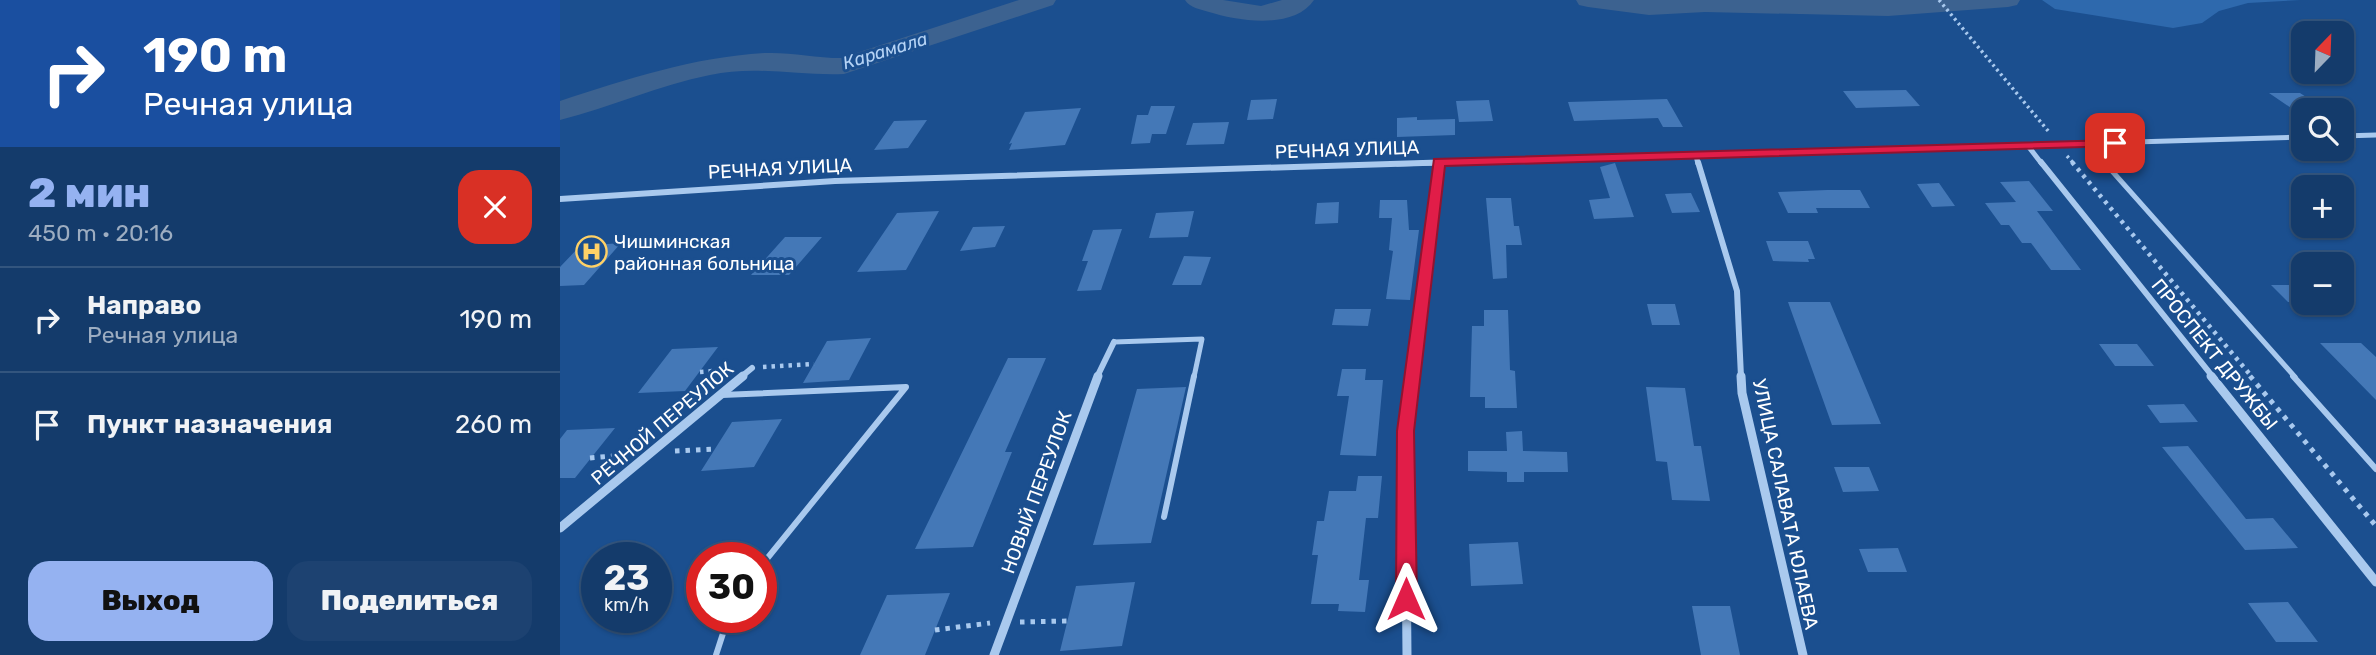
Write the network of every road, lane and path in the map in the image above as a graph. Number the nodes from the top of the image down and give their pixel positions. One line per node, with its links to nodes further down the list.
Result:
1 (1939, 0): 6 (path)
2 (2376, 135): 3 (street)
3 (2354, 136)
4 (2291, 137): 5 (street, РЕЧНАЯ УЛИЦА)
5 (2088, 144): 6 (street, РЕЧНАЯ УЛИЦА); 14 (lane)
6 (2059, 145): 7 (street, РЕЧНАЯ УЛИЦА); 16 (path)
7 (2028, 146): 8 (street, РЕЧНАЯ УЛИЦА); 19 (street, ПРОСПЕКТ ДРУЖБЫ)
8 (1696, 156): 9 (street, РЕЧНАЯ УЛИЦА); 24 (street, УЛИЦА САЛАВАТА ЮЛАЕВА)
9 (1439, 162): 10 (street, РЕЧНАЯ УЛИЦА); 23 (street)
10 (560, 199)
11 (1114, 342): 15 (lane); 22 (street, НОВЫЙ ПЕРЕУЛОК)
12 (752, 368): 13 (street, РЕЧНОЙ ПЕРЕУЛОК)
13 (722, 395): 17 (street, РЕЧНОЙ ПЕРЕУЛОК); 18 (lane)
14 (2376, 470)
15 (1164, 517)
16 (2376, 526)
17 (560, 528)
18 (777, 546)
19 (2376, 582)
20 (723, 633): 21 (lane)
21 (716, 655)
22 (993, 655)
23 (1407, 655)
24 (1803, 655)

